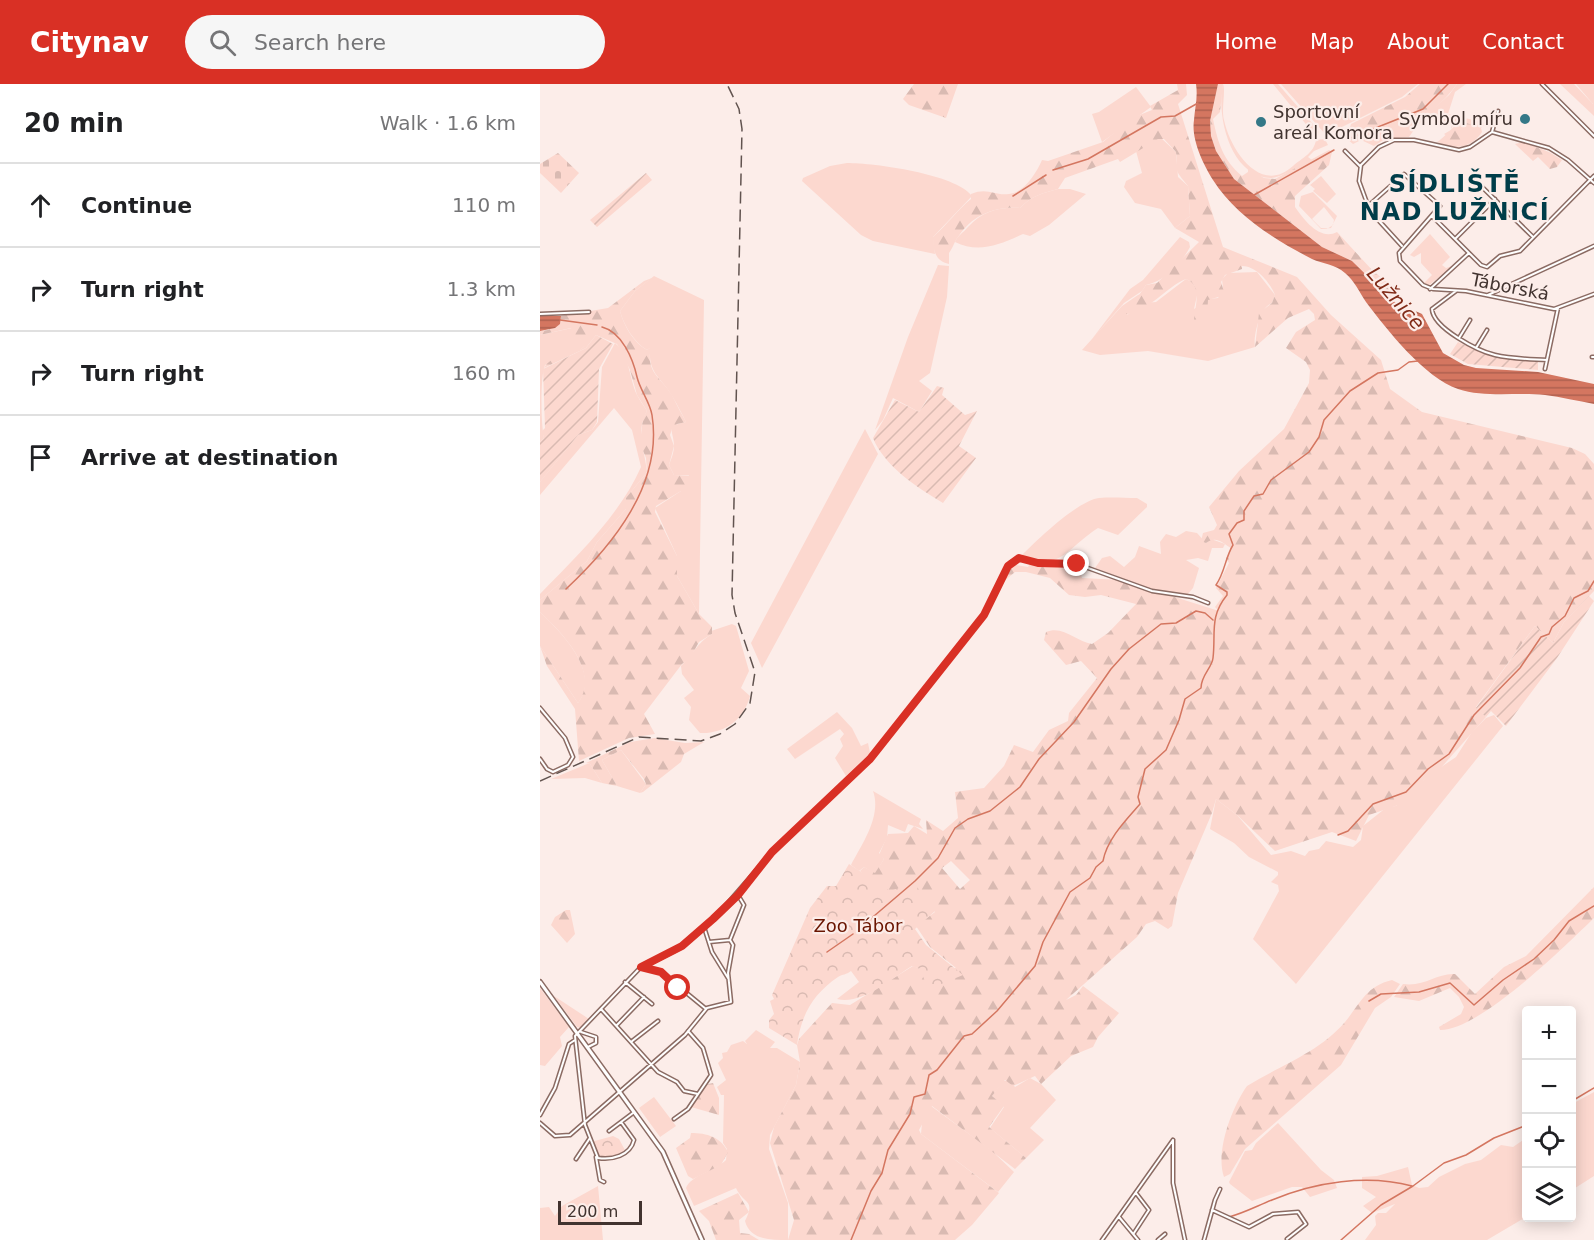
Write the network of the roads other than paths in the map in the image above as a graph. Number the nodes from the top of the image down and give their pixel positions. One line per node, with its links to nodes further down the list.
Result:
1 (1542, 84): 4 (street)
2 (1498, 111): 3 (street)
3 (1492, 132): 6 (street); 8 (street)
4 (1594, 136)
5 (1345, 151): 6 (street)
6 (1360, 166): 12 (street)
7 (1594, 176): 8 (street)
8 (1590, 180): 10 (street); 14 (street)
9 (1478, 183): 11 (street)
10 (1594, 183)
11 (1495, 199): 14 (street); 15 (street)
12 (1368, 206): 13 (street); 16 (street)
13 (1432, 216): 15 (street); 16 (street)
14 (1533, 237): 18 (street)
15 (1455, 239): 18 (street)
16 (1402, 246): 20 (street)
17 (1594, 246): 24 (street)
18 (1469, 253): 19 (street)
19 (1439, 281): 20 (street); 21 (street)
20 (1430, 289): 21 (street, Táborská)
21 (1446, 290): 22 (street, Táborská)
22 (1456, 291): 24 (street, Táborská); 30 (street)
23 (1594, 294): 25 (street, Táborská)
24 (1488, 295): 25 (street, Táborská)
25 (1558, 308): 32 (street, Táborská)
26 (589, 312): 27 (street)
27 (540, 314)
28 (1470, 320): 30 (street)
29 (1487, 330): 31 (street)
30 (1459, 338): 31 (street)
31 (1476, 348): 32 (street)
32 (1547, 360): 33 (street, Táborská)
33 (1545, 369)
34 (1208, 603): 37 (street)
35 (540, 708): 36 (street)
36 (540, 759)
37 (738, 895): 38 (street); 39 (street)
38 (704, 927): 40 (street); 41 (street)
39 (730, 940): 40 (street); 42 (street)
40 (709, 942): 42 (street)
41 (641, 967): 44 (street); 48 (street)
42 (728, 978): 48 (street)
43 (540, 982): 52 (street)
44 (625, 982): 45 (street); 47 (street)
45 (644, 997): 46 (street); 50 (street)
46 (652, 1004)
47 (601, 1009): 50 (street); 52 (street)
48 (706, 1009): 51 (street)
49 (658, 1021): 54 (street)
50 (616, 1026): 54 (street)
51 (688, 1031): 56 (street); 58 (street)
52 (579, 1033): 53 (street); 55 (street); 55 (street)
53 (575, 1040): 60 (street); 62 (street)
54 (631, 1042): 56 (street)
55 (588, 1047): 57 (street)
56 (650, 1065): 57 (street); 58 (street)
57 (620, 1091): 59 (street); 62 (street)
58 (698, 1094): 61 (street)
59 (634, 1112): 63 (street); 77 (street)
60 (540, 1114)
61 (674, 1119)
62 (585, 1121): 64 (street); 66 (street)
63 (621, 1122): 65 (street); 67 (street)
64 (540, 1123)
65 (609, 1131)
66 (590, 1138): 67 (street); 68 (street)
67 (596, 1157): 69 (street)
68 (576, 1159)
69 (604, 1182)
70 (1220, 1188): 72 (street)
71 (1136, 1193): 73 (street); 74 (street); 81 (street)
72 (1212, 1210): 76 (street); 82 (street)
73 (1119, 1217): 74 (street); 78 (street)
74 (1134, 1233): 79 (street)
75 (1165, 1234): 80 (street)
76 (1287, 1239)
77 (702, 1240)
78 (1102, 1240)
79 (1138, 1240)
80 (1158, 1240)
81 (1185, 1240)
82 (1204, 1240)

